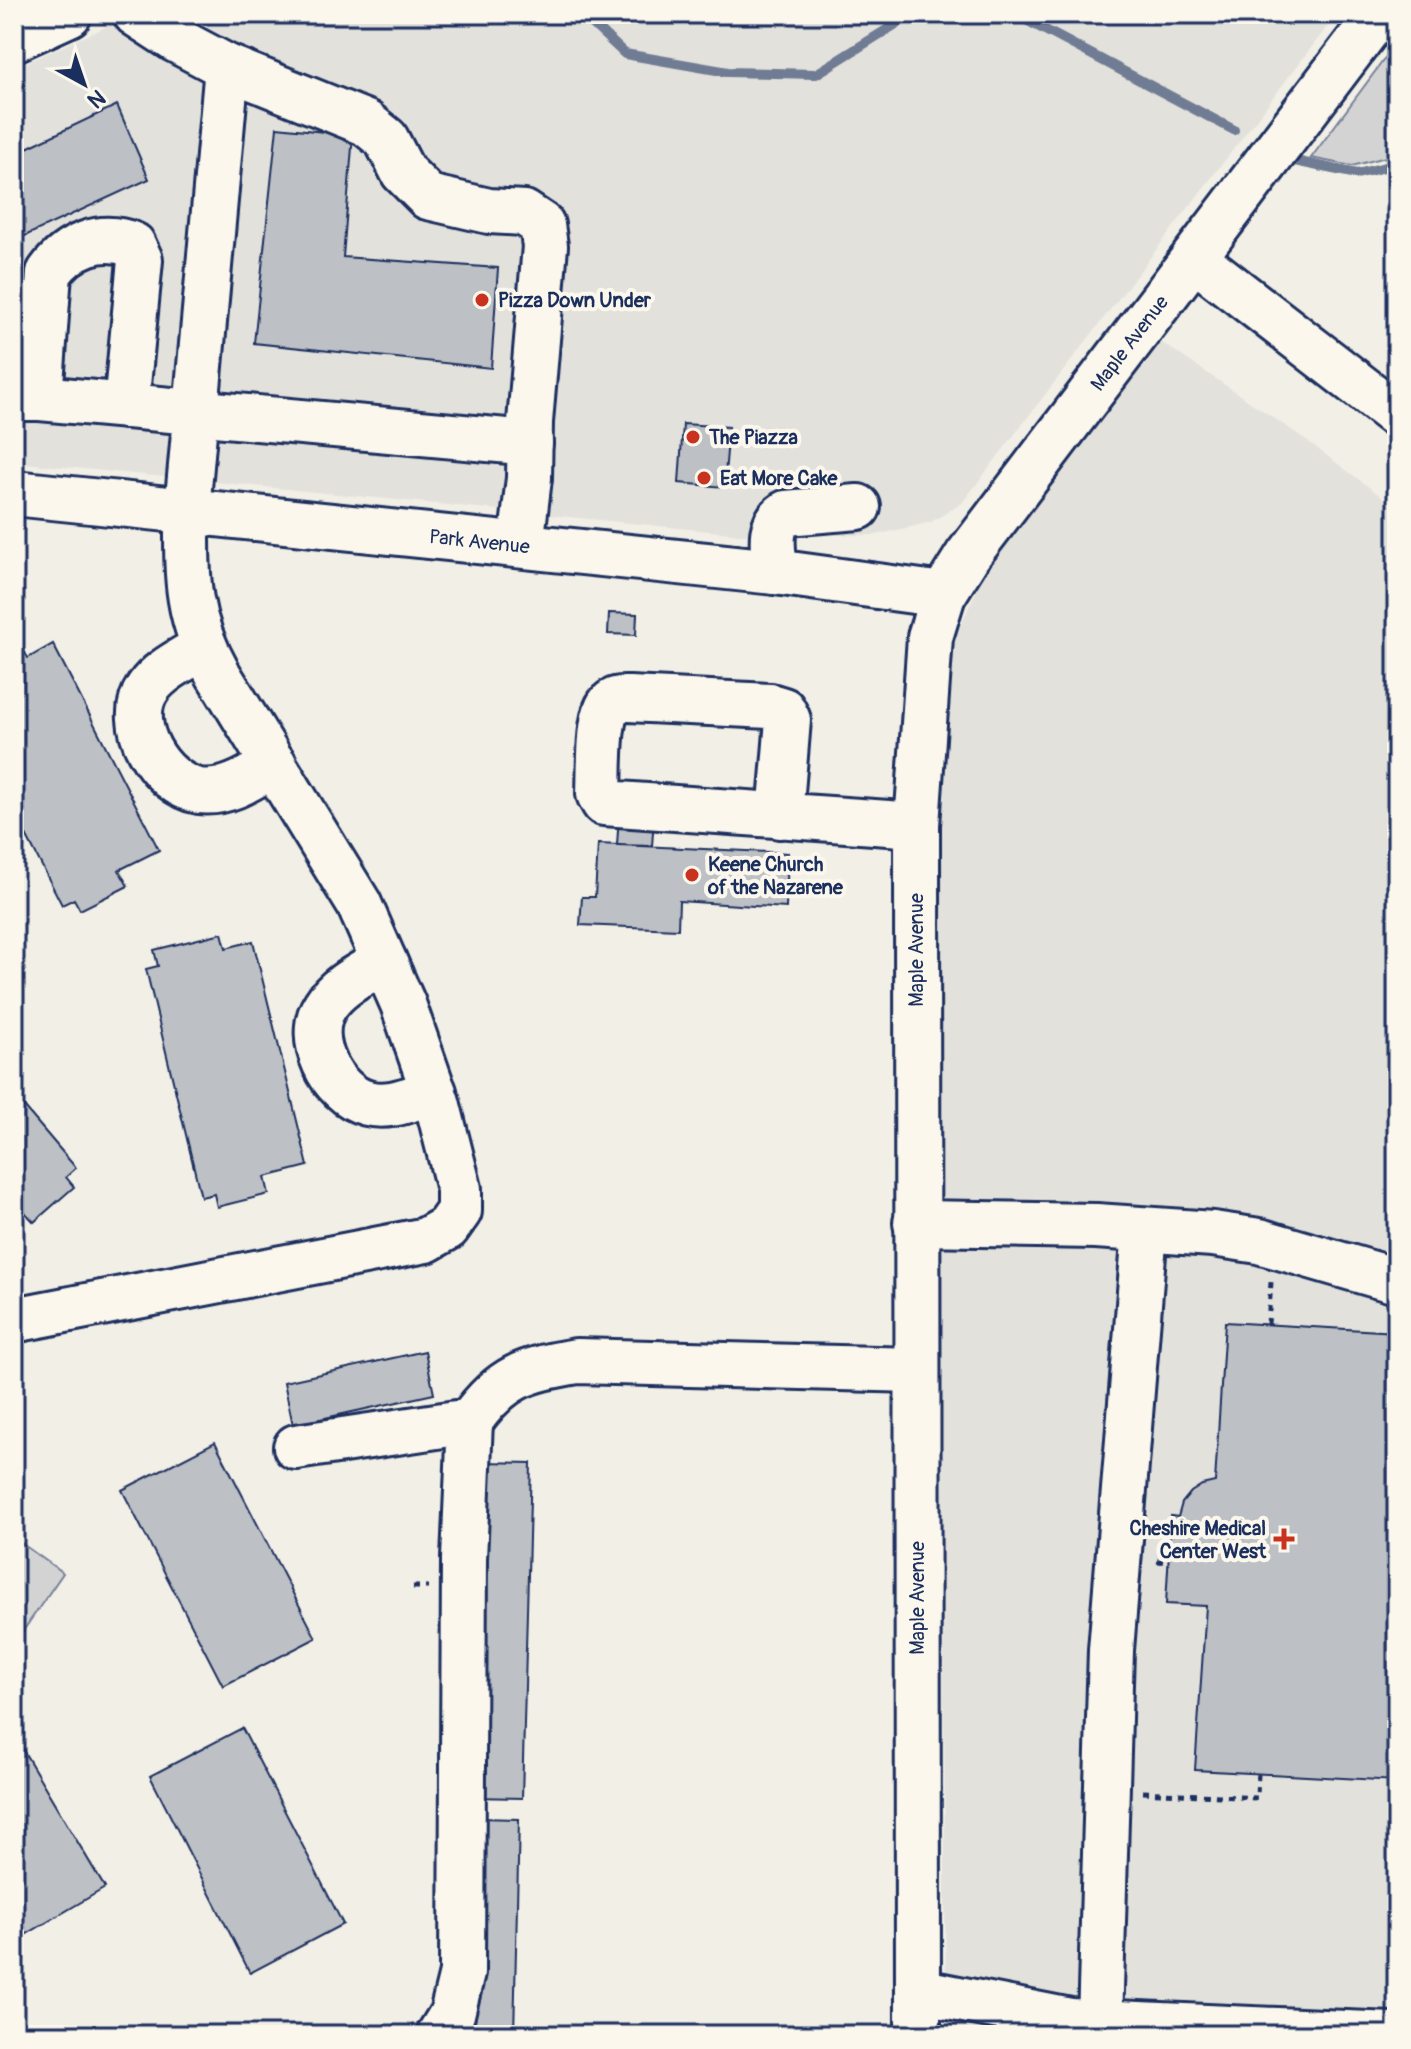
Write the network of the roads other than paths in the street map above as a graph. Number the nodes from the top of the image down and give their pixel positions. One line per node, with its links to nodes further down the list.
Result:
1 (69, 14): 4 (street)
2 (136, 14): 5 (street)
3 (1379, 14): 6 (street, Maple Avenue)
4 (14, 39)
5 (227, 67): 9 (street); 11 (street)
6 (1194, 258): 10 (street); 17 (street, Maple Avenue)
7 (27, 398): 8 (street); 8 (street)
8 (126, 406): 9 (street)
9 (197, 413): 11 (street); 14 (street)
10 (1397, 415)
11 (530, 443): 15 (street)
12 (14, 493): 14 (street, Park Avenue)
13 (858, 507): 16 (street)
14 (187, 510): 15 (street, Park Avenue); 18 (street)
15 (521, 545): 16 (street, Park Avenue)
16 (775, 572): 17 (street, Park Avenue)
17 (943, 595): 21 (street, Maple Avenue)
18 (203, 647): 19 (street); 19 (street)
19 (274, 764): 22 (street)
20 (780, 816): 20 (street); 21 (street)
21 (917, 825): 24 (street, Maple Avenue)
22 (384, 961): 23 (street); 23 (street)
23 (434, 1092): 27 (street)
24 (916, 1223): 25 (street); 28 (street, Maple Avenue)
25 (1145, 1230): 26 (street); 32 (street)
26 (1397, 1281)
27 (14, 1320)
28 (916, 1370): 29 (street); 31 (street, Maple Avenue)
29 (470, 1421): 30 (street); 33 (street)
30 (296, 1447)
31 (918, 1991): 32 (street); 34 (street, Maple Avenue)
32 (1100, 2023): 35 (street)
33 (439, 2035)
34 (918, 2035)
35 (1392, 2035)

